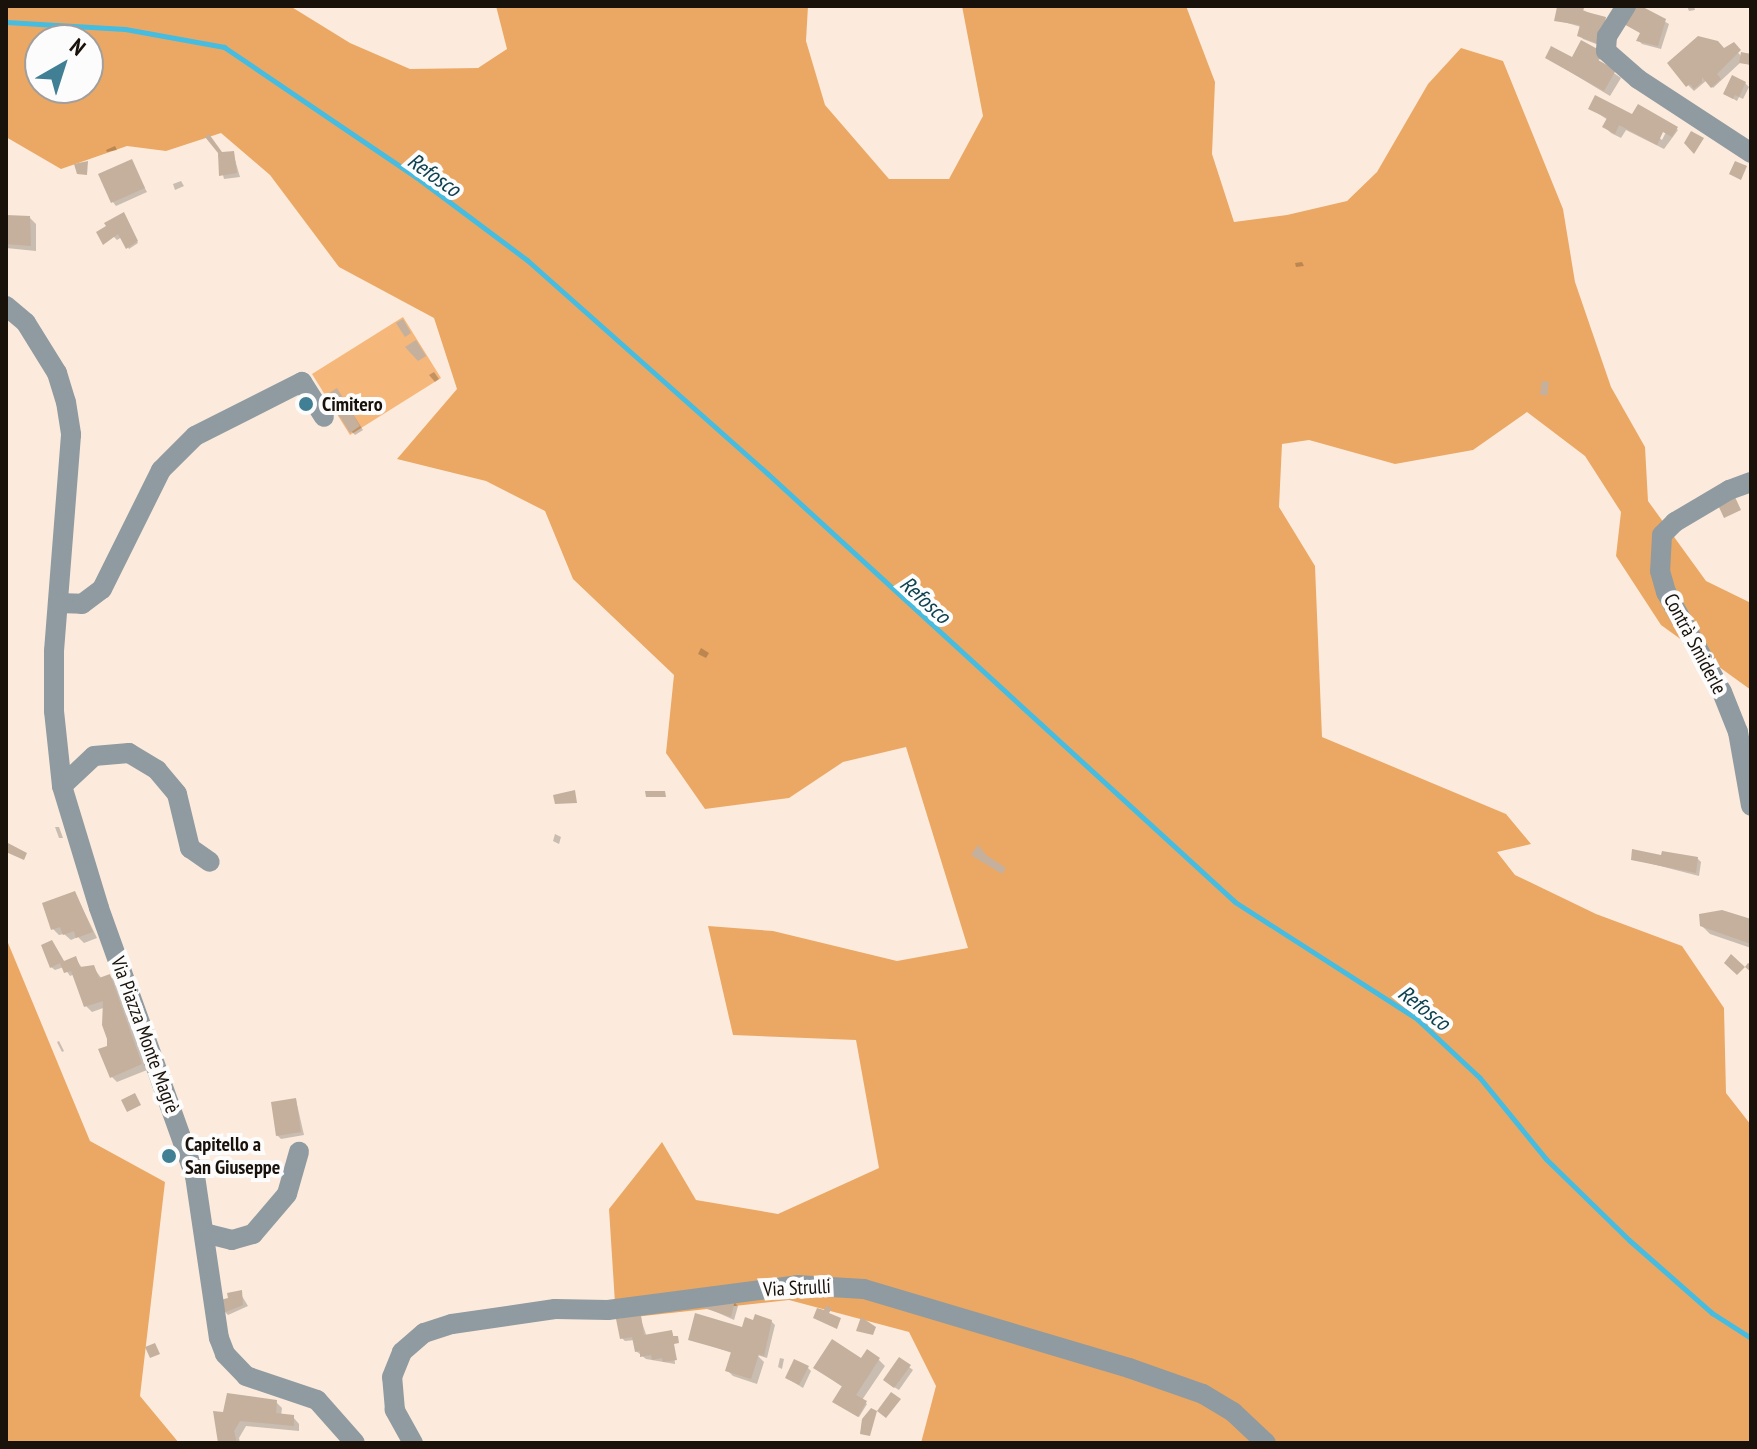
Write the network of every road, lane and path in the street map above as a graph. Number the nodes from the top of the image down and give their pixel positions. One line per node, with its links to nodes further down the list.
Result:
1 (1626, 6): 2 (street)
2 (1751, 153)
3 (6, 306): 6 (street, Via Piazza Monte Magrè)
4 (324, 417): 6 (street)
5 (1751, 482): 8 (street, Contrà Smiderle)
6 (58, 603): 7 (street, Via Piazza Monte Magrè)
7 (62, 786): 9 (street); 11 (street, Via Piazza Monte Magrè)
8 (1751, 806)
9 (210, 862)
10 (299, 1152): 11 (street)
11 (204, 1233): 12 (street, Via Piazza Monte Magrè)
12 (355, 1443)
13 (413, 1443): 14 (street, Via Strulli)
14 (1266, 1443)

